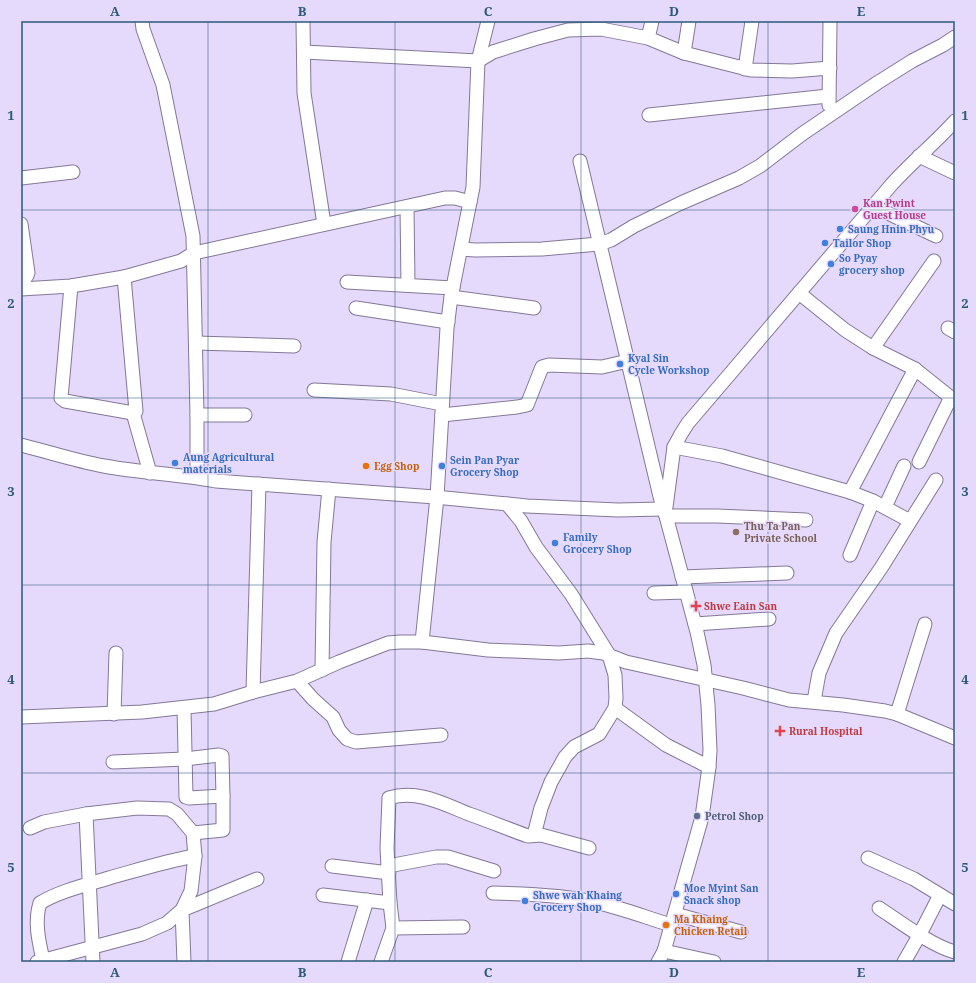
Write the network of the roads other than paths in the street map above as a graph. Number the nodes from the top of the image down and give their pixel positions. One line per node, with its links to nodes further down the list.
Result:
1 (142, 21): 33 (street)
2 (302, 21): 11 (street)
3 (488, 21): 13 (street)
4 (652, 21): 10 (street)
5 (689, 21): 12 (street)
6 (752, 21): 15 (street)
7 (830, 21): 14 (street)
8 (603, 25): 10 (street); 13 (street)
9 (955, 36): 18 (street)
10 (648, 38): 12 (street)
11 (304, 52): 13 (street); 29 (street)
12 (684, 53): 15 (street)
13 (478, 61): 25 (street)
14 (830, 68): 15 (street); 16 (street)
15 (745, 69)
16 (828, 96): 17 (street); 18 (street)
17 (649, 115)
18 (829, 117): 31 (street)
19 (955, 121): 20 (street)
20 (919, 156): 23 (street); 26 (street)
21 (580, 161): 31 (street)
22 (73, 172): 24 (street)
23 (955, 173)
24 (21, 178)
25 (470, 202): 27 (street); 32 (street)
26 (873, 206): 30 (street); 42 (street)
27 (407, 207): 29 (street); 38 (street)
28 (21, 224): 36 (street)
29 (324, 224): 33 (street)
30 (936, 236)
31 (599, 244): 32 (street); 49 (street)
32 (461, 249): 41 (street)
33 (194, 253): 35 (street); 46 (street)
34 (934, 261): 48 (street)
35 (124, 277): 39 (street); 54 (street)
36 (21, 280)
37 (347, 282): 38 (street)
38 (408, 285): 41 (street)
39 (71, 286): 40 (street); 54 (street)
40 (21, 289)
41 (452, 292): 44 (street); 45 (street)
42 (800, 293): 48 (street); 58 (street)
43 (356, 308): 45 (street)
44 (534, 308)
45 (448, 322): 53 (street)
46 (196, 343): 47 (street); 55 (street)
47 (294, 346)
48 (873, 348): 50 (street)
49 (628, 361): 53 (street); 70 (street)
50 (915, 369): 52 (street); 66 (street)
51 (314, 390): 53 (street)
52 (953, 399): 59 (street)
53 (442, 409): 67 (street)
54 (133, 414): 61 (street)
55 (197, 415): 56 (street); 62 (street)
56 (245, 415)
57 (21, 445): 61 (street)
58 (674, 447): 66 (street); 70 (street)
59 (920, 462)
60 (904, 466): 69 (street)
61 (150, 473): 62 (street)
62 (197, 477): 64 (street)
63 (936, 480): 72 (street)
64 (259, 484): 65 (street); 87 (street)
65 (329, 489): 67 (street); 84 (street)
66 (850, 492): 69 (street)
67 (437, 497): 68 (street); 81 (street)
68 (507, 504): 70 (street); 83 (street)
69 (879, 504): 72 (street); 73 (street)
70 (665, 513): 71 (street); 75 (street)
71 (806, 520)
72 (910, 521): 88 (street)
73 (850, 555)
74 (787, 573): 75 (street)
75 (682, 577): 76 (street)
76 (686, 592): 77 (street); 79 (street)
77 (654, 593)
78 (770, 619): 79 (street)
79 (695, 624): 85 (street)
80 (925, 624): 92 (street)
81 (422, 642): 83 (street); 84 (street)
82 (116, 653): 91 (street)
83 (609, 656): 85 (street); 90 (street)
84 (322, 670): 86 (street)
85 (705, 679): 88 (street); 98 (street)
86 (297, 681): 87 (street); 94 (street)
87 (253, 692): 89 (street)
88 (814, 701): 92 (street)
89 (184, 708): 91 (street); 96 (street)
90 (615, 708): 98 (street); 103 (street)
91 (114, 714): 93 (street)
92 (897, 714): 95 (street)
93 (21, 717)
94 (441, 735)
95 (955, 738)
96 (185, 760): 97 (street); 99 (street); 99 (street)
97 (113, 762)
98 (709, 767): 120 (street)
99 (224, 796): 102 (street)
100 (86, 814): 101 (street); 102 (street); 111 (street)
101 (30, 828)
102 (193, 833): 105 (street)
103 (534, 835): 104 (street); 108 (street)
104 (589, 848)
105 (195, 856): 111 (street); 119 (street)
106 (868, 858): 114 (street)
107 (332, 866): 108 (street)
108 (388, 870): 109 (street); 116 (street)
109 (494, 871)
110 (257, 879): 119 (street)
111 (90, 884): 125 (street); 128 (street)
112 (493, 893): 120 (street)
113 (323, 894): 115 (street)
114 (940, 895): 117 (street); 124 (street)
115 (367, 900): 116 (street); 131 (street)
116 (390, 903): 122 (street)
117 (955, 904)
118 (880, 908): 124 (street)
119 (182, 910): 125 (street); 130 (street)
120 (673, 919): 123 (street); 127 (street)
121 (463, 927): 122 (street)
122 (393, 928): 132 (street)
123 (741, 932)
124 (920, 934): 126 (street); 134 (street)
125 (92, 947): 128 (street); 129 (street)
126 (955, 952)
127 (661, 957): 133 (street)
128 (40, 961)
129 (93, 962)
130 (184, 962)
131 (348, 962)
132 (381, 962)
133 (714, 962)
134 (904, 962)

